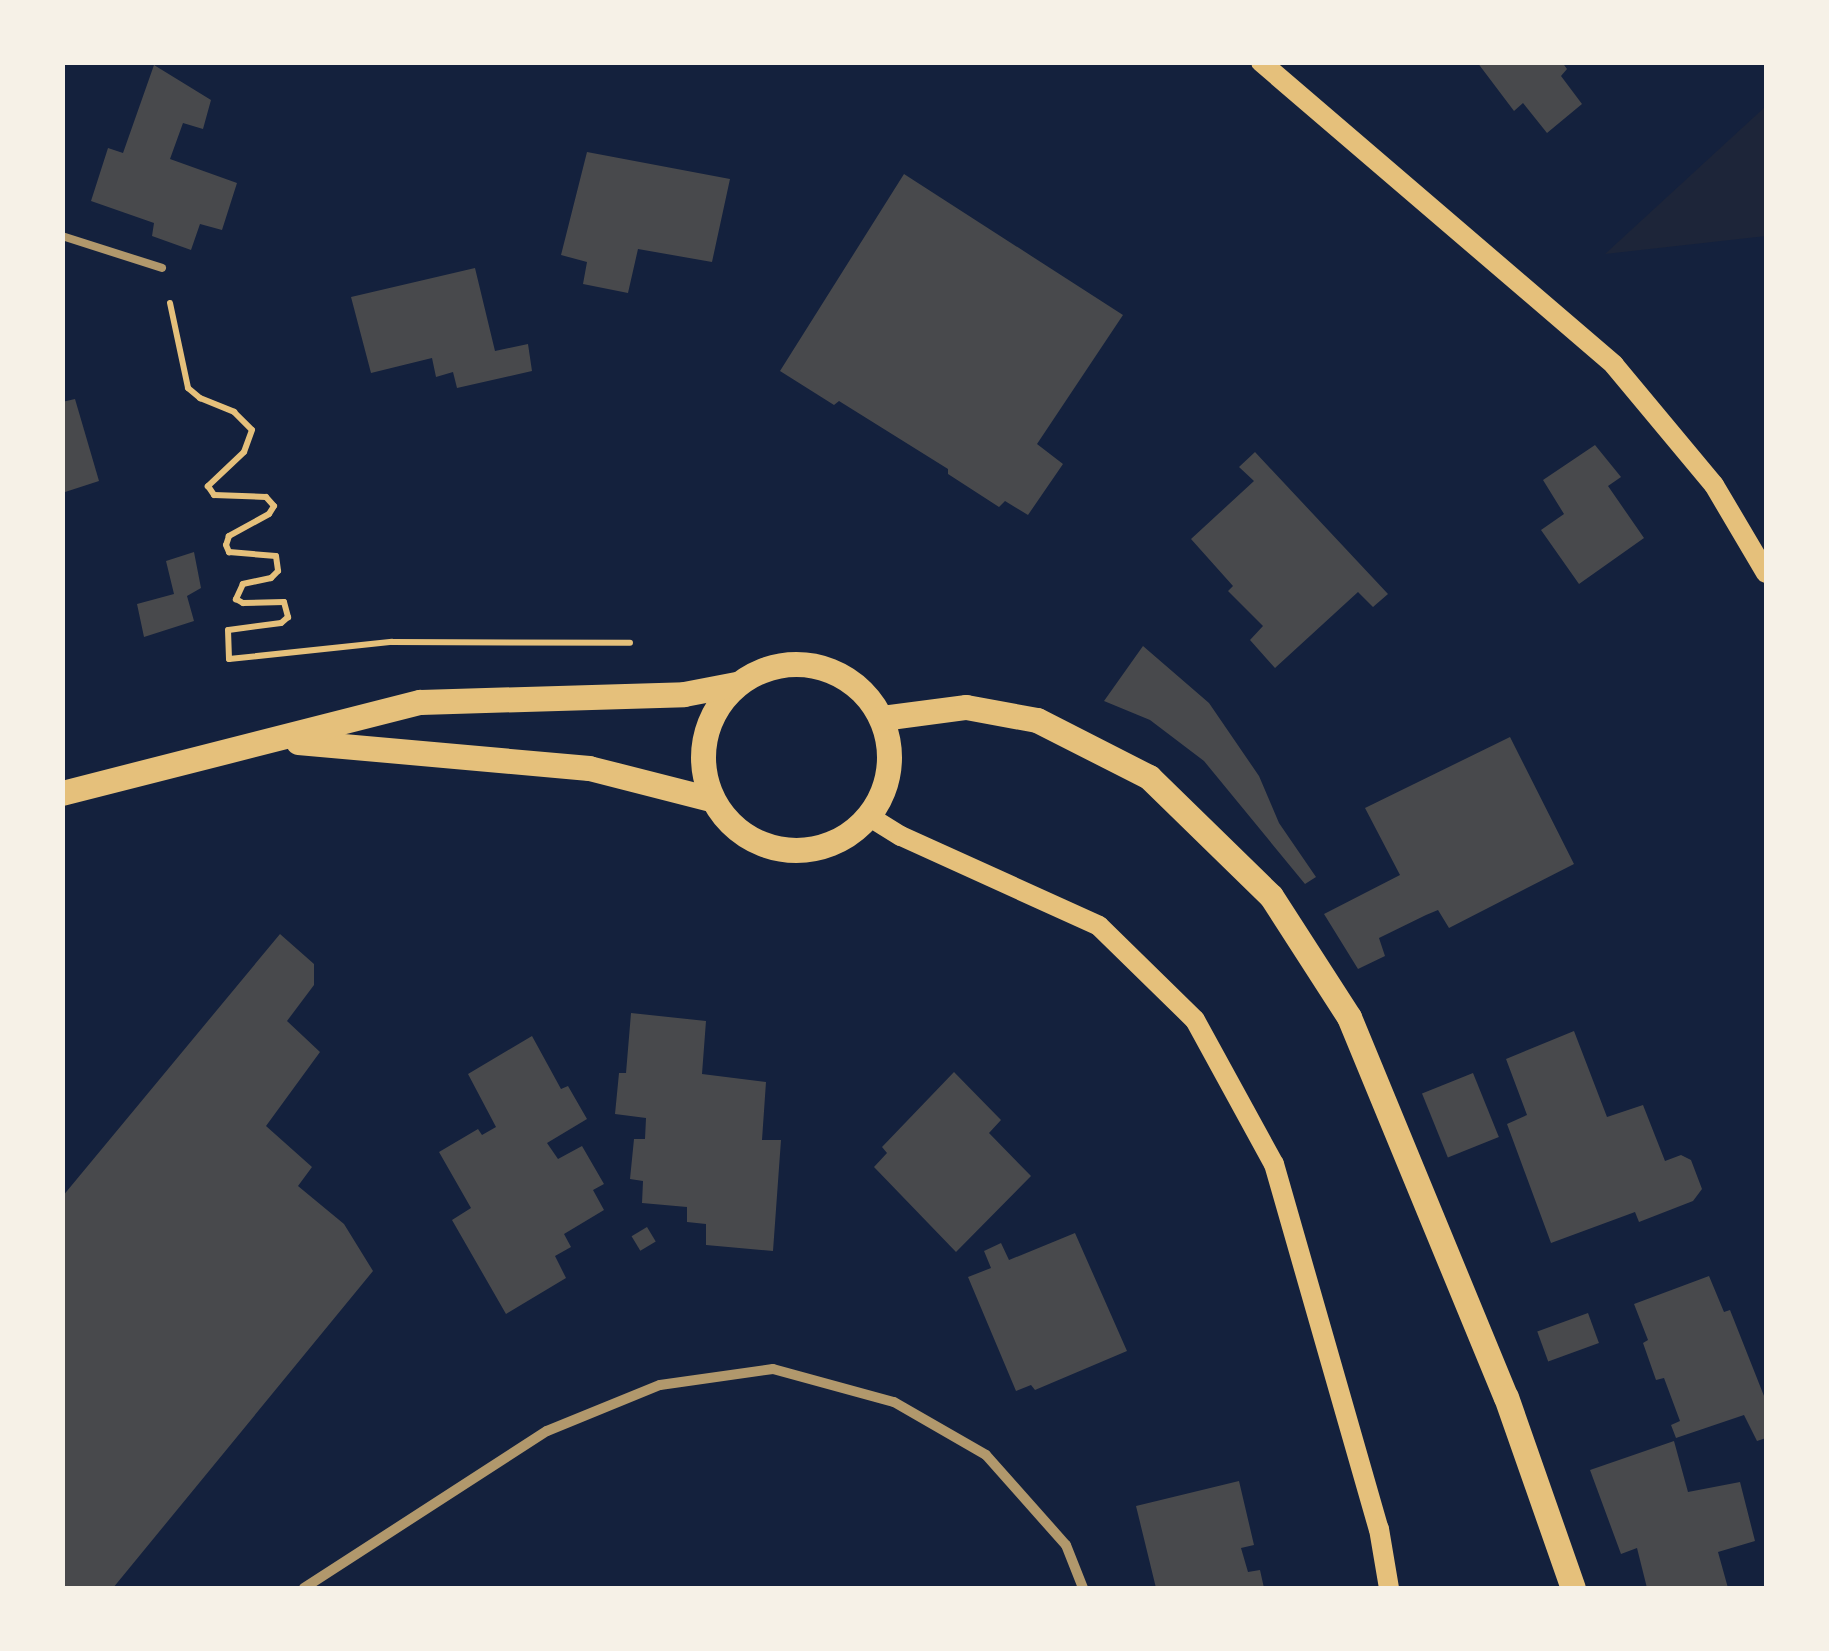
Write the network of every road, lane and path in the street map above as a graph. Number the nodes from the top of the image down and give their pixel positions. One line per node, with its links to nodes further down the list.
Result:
1 (1261, 62): 4 (main road)
2 (62, 236): 3 (lane)
3 (162, 268): 5 (path)
4 (1766, 573)
5 (228, 630)
6 (736, 684): 7 (main road); 8 (main road); 10 (main road)
7 (882, 718): 11 (main road); 15 (main road)
8 (283, 740): 9 (main road); 10 (main road)
9 (62, 793)
10 (711, 799): 11 (main road)
11 (870, 817): 14 (main road)
12 (304, 1588): 13 (street)
13 (1084, 1588)
14 (1389, 1588)
15 (1573, 1588)

